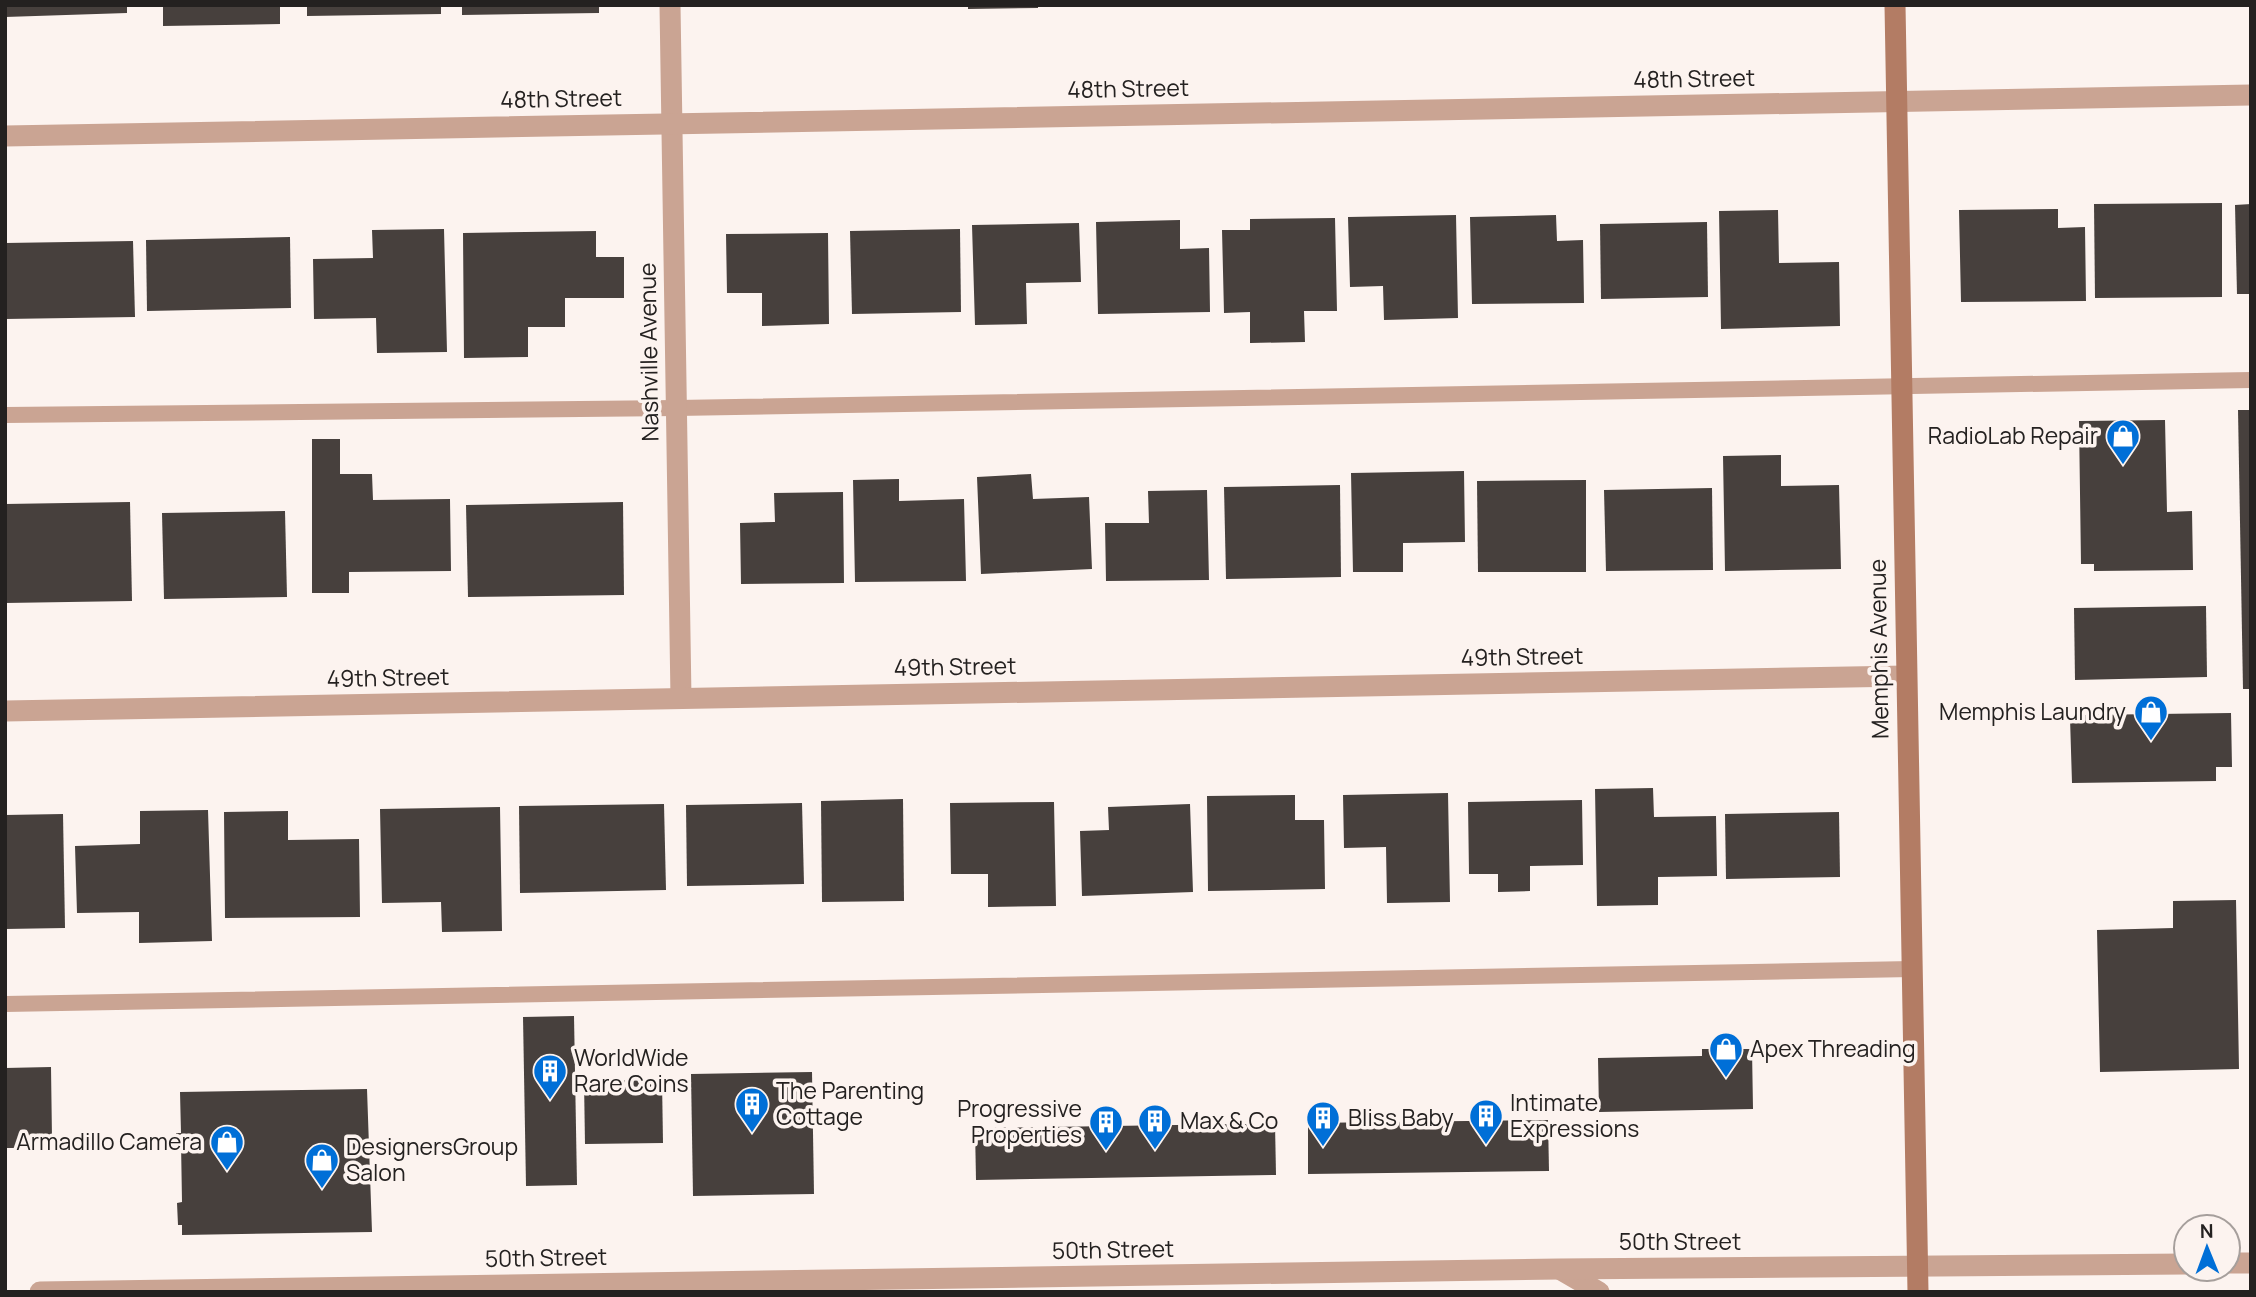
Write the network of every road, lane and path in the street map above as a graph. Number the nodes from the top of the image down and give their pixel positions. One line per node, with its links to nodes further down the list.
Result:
1 (670, 5): 5 (street, Nashville Avenue)
2 (1895, 5): 4 (street, Memphis Avenue)
3 (2251, 95): 4 (street, 48th Street)
4 (1896, 102): 5 (street, 48th Street); 8 (street, Memphis Avenue)
5 (672, 124): 6 (street, 48th Street); 9 (street, Nashville Avenue)
6 (5, 136)
7 (2251, 380): 8 (lane)
8 (1901, 386): 9 (lane); 11 (street, Memphis Avenue)
9 (677, 408): 10 (lane); 12 (street, Nashville Avenue)
10 (5, 415)
11 (1906, 676): 12 (street, 49th Street); 14 (street, Memphis Avenue)
12 (681, 698): 13 (street, 49th Street)
13 (5, 711)
14 (1912, 969): 15 (lane); 17 (street, Memphis Avenue)
15 (5, 1004)
16 (2172, 1264): 17 (street, 50th Street)
17 (1918, 1268): 18 (street, 50th Street); 23 (street, Memphis Avenue)
18 (1559, 1269): 19 (street, 50th Street); 22 (street)
19 (1295, 1283): 20 (street, 50th Street)
20 (388, 1289): 21 (street, 50th Street)
21 (40, 1292)
22 (1599, 1292)
23 (1918, 1292)

